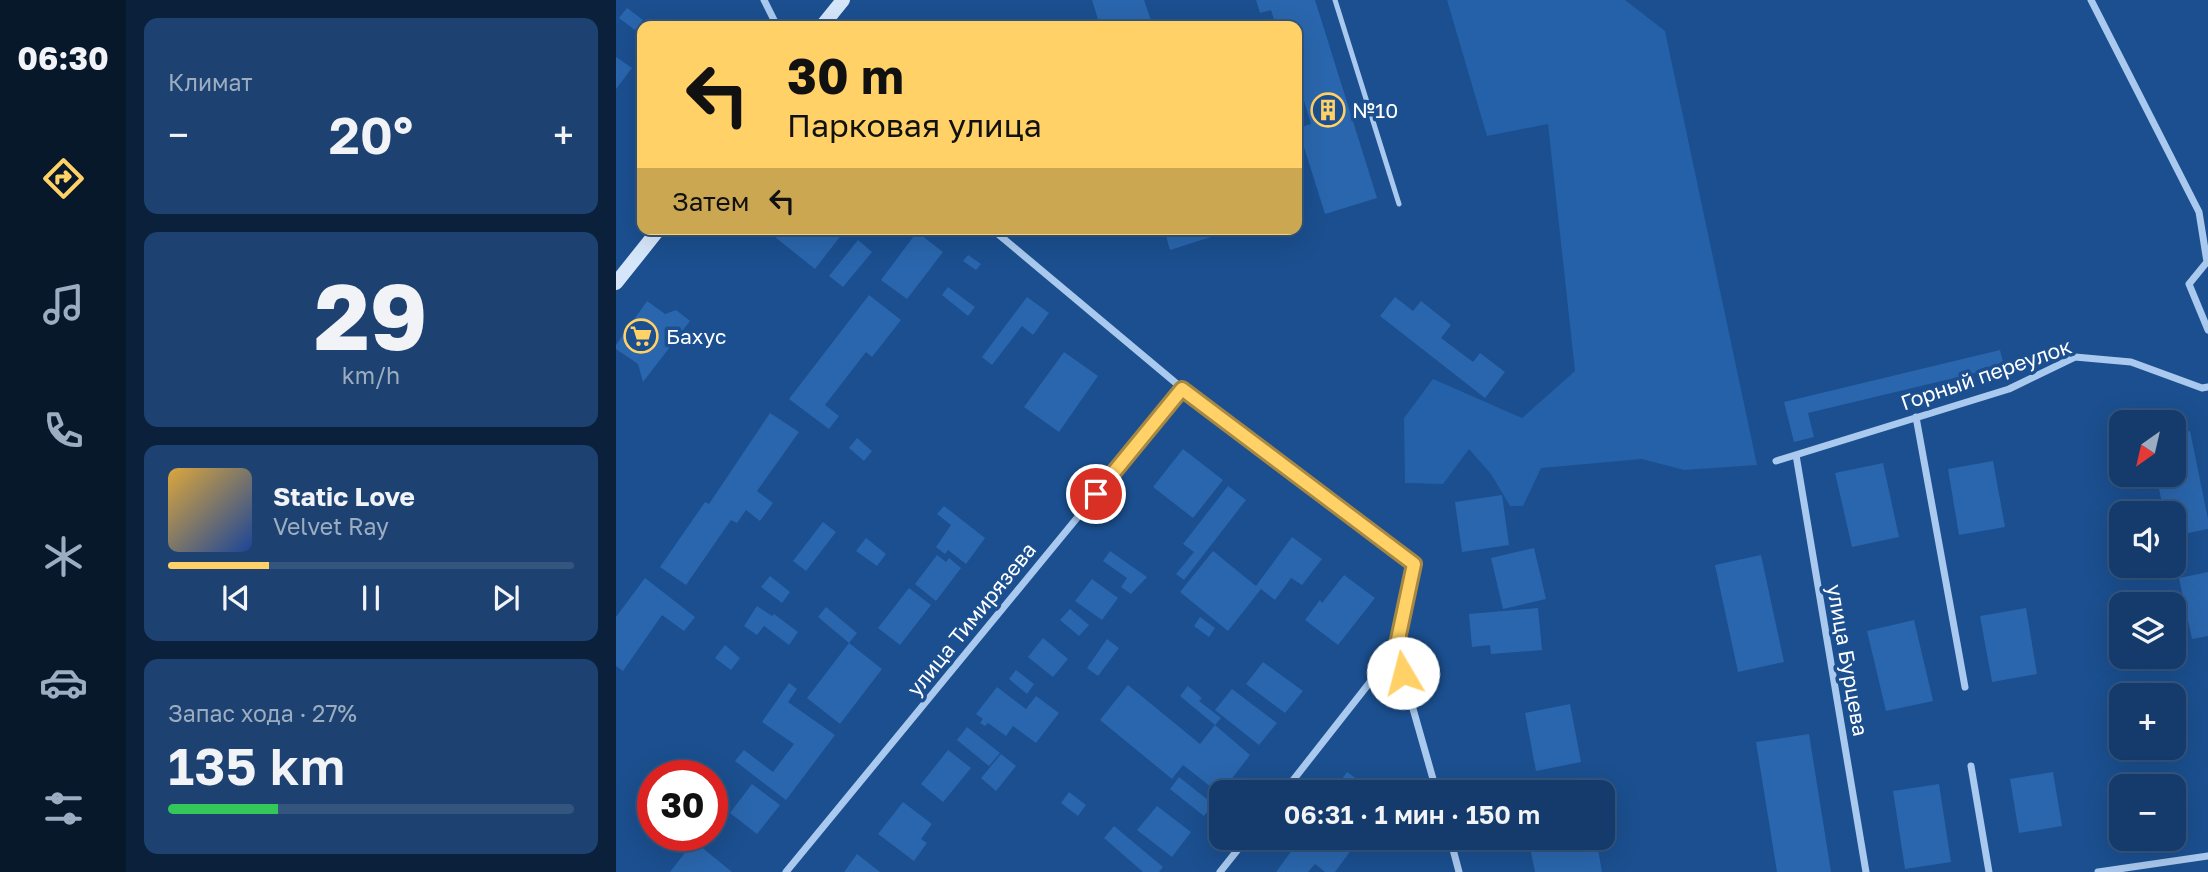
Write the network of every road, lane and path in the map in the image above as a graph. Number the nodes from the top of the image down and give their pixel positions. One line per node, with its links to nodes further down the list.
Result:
1 (764, 0): 5 (street)
2 (843, 0): 6 (main road)
3 (1335, 0): 7 (lane)
4 (2091, 0): 11 (street)
5 (775, 21)
6 (826, 21)
7 (1399, 204)
8 (654, 235): 10 (main road)
9 (999, 235): 13 (street)
10 (616, 283)
11 (2208, 330)
12 (2208, 387): 14 (street, Горный переулок)
13 (1182, 389): 17 (street); 26 (street, улица Тимирязева)
14 (1916, 417): 15 (street, Горный переулок); 18 (street)
15 (1796, 455): 16 (street, Горный переулок); 29 (street, улица Бурцева)
16 (1776, 461)
17 (1396, 649): 20 (street); 21 (street)
18 (1965, 687)
19 (1971, 766): 30 (street)
20 (1293, 780)
21 (1433, 780)
22 (1237, 850): 27 (street)
23 (1453, 850): 28 (street)
24 (2208, 856): 25 (street)
25 (2116, 870): 31 (street)
26 (786, 872)
27 (1220, 872)
28 (1459, 872)
29 (1866, 872)
30 (1989, 872)
31 (2098, 872)

